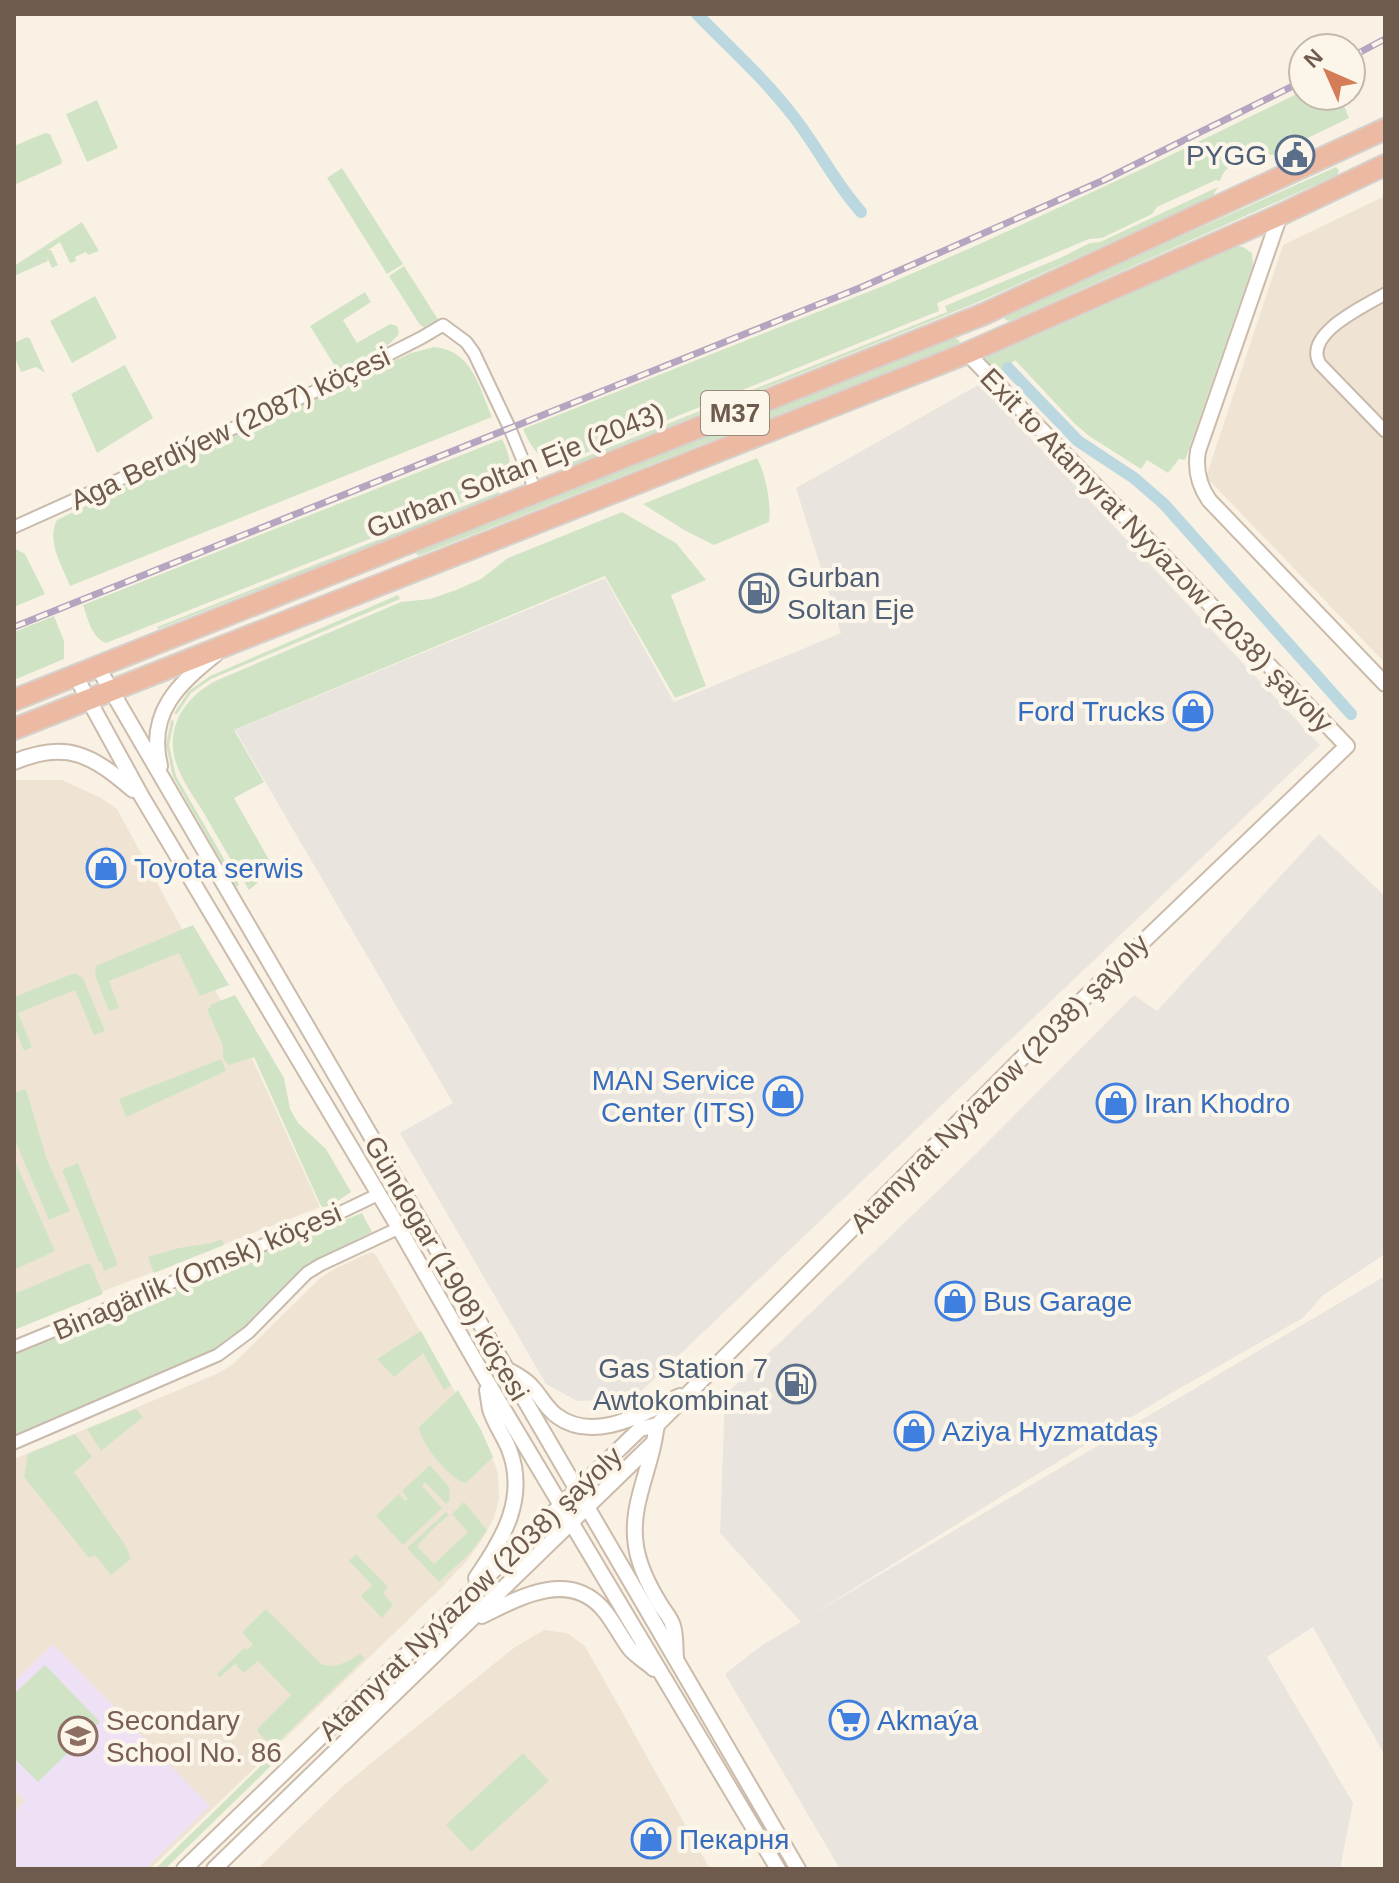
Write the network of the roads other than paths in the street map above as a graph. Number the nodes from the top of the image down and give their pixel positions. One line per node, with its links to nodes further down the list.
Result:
1 (1385, 129): 2 (highway, Gurban Soltan Eje (2043) / M37)
2 (1331, 153): 4 (highway); 9 (highway, Gurban Soltan Eje (2043) / M37)
3 (1385, 165): 4 (highway, Gurban Soltan Eje (2043) / M37)
4 (1345, 183): 5 (highway, Gurban Soltan Eje (2043) / M37)
5 (1280, 215): 7 (highway, Gurban Soltan Eje (2043) / M37); 14 (main road)
6 (1385, 294): 8 (street)
7 (967, 353): 11 (highway, Gurban Soltan Eje (2043) / M37); 19 (main road, Exit to Atamyrat Nyýazow (2038) şaýoly)
8 (1385, 431)
9 (536, 492): 10 (street, Aga Berdiýew (2087) köçesi); 12 (highway, Gurban Soltan Eje (2043) / M37)
10 (14, 527)
11 (231, 642): 15 (highway, Gurban Soltan Eje (2043) / M37); 21 (main road)
12 (97, 666): 13 (highway, Gurban Soltan Eje (2043) / M37); 15 (main road, Gündogar (1908) köçesi)
13 (75, 675): 16 (main road, Gündogar (1908) köçesi); 17 (highway, Gurban Soltan Eje (2043) / M37)
14 (1385, 684)
15 (111, 691): 16 (highway, Gurban Soltan Eje (2043) / M37); 21 (main road, Gündogar (1908) köçesi)
16 (87, 699): 18 (highway, Gurban Soltan Eje (2043) / M37); 22 (main road, Gündogar (1908) köçesi)
17 (14, 700)
18 (14, 729)
19 (1347, 746): 29 (main road, Atamyrat Nyýazow (2038) şaýoly)
20 (14, 762): 22 (main road)
21 (163, 782): 23 (main road, Gündogar (1908) köçesi)
22 (142, 797): 24 (main road, Gündogar (1908) köçesi)
23 (399, 1185): 24 (main road); 27 (main road, Gündogar (1908) köçesi)
24 (379, 1194): 25 (main road, Gündogar (1908) köçesi); 26 (street, Binagärlik (Omsk) köçesi)
25 (399, 1228): 28 (main road, Gündogar (1908) köçesi); 32 (street)
26 (14, 1347)
27 (505, 1367): 29 (main road); 33 (main road, Gündogar (1908) köçesi)
28 (485, 1378): 34 (main road, Gündogar (1908) köçesi); 37 (main road)
29 (691, 1391): 30 (main road, Atamyrat Nyýazow (2038) şaýoly)
30 (657, 1425): 31 (main road, Atamyrat Nyýazow (2038) şaýoly); 33 (main road, Atamyrat Nyýazow (2038) şaýoly)
31 (654, 1442): 35 (main road, Atamyrat Nyýazow (2038) şaýoly); 39 (main road)
32 (14, 1443)
33 (576, 1490): 34 (main road, Atamyrat Nyýazow (2038) şaýoly); 35 (main road, Gündogar (1908) köçesi)
34 (560, 1505): 36 (main road, Gündogar (1908) köçesi); 37 (main road, Atamyrat Nyýazow (2038) şaýoly)
35 (587, 1507): 36 (main road, Atamyrat Nyýazow (2038) şaýoly); 39 (main road, Gündogar (1908) köçesi)
36 (571, 1523): 38 (main road, Atamyrat Nyýazow (2038) şaýoly); 40 (main road, Gündogar (1908) köçesi)
37 (455, 1607): 41 (main road, Atamyrat Nyýazow (2038) şaýoly)
38 (468, 1624): 40 (main road); 42 (main road, Atamyrat Nyýazow (2038) şaýoly)
39 (677, 1661): 44 (main road, Gündogar (1908) köçesi)
40 (661, 1675): 43 (main road, Gündogar (1908) köçesi)
41 (184, 1869)
42 (214, 1869)
43 (778, 1869)
44 (798, 1869)

